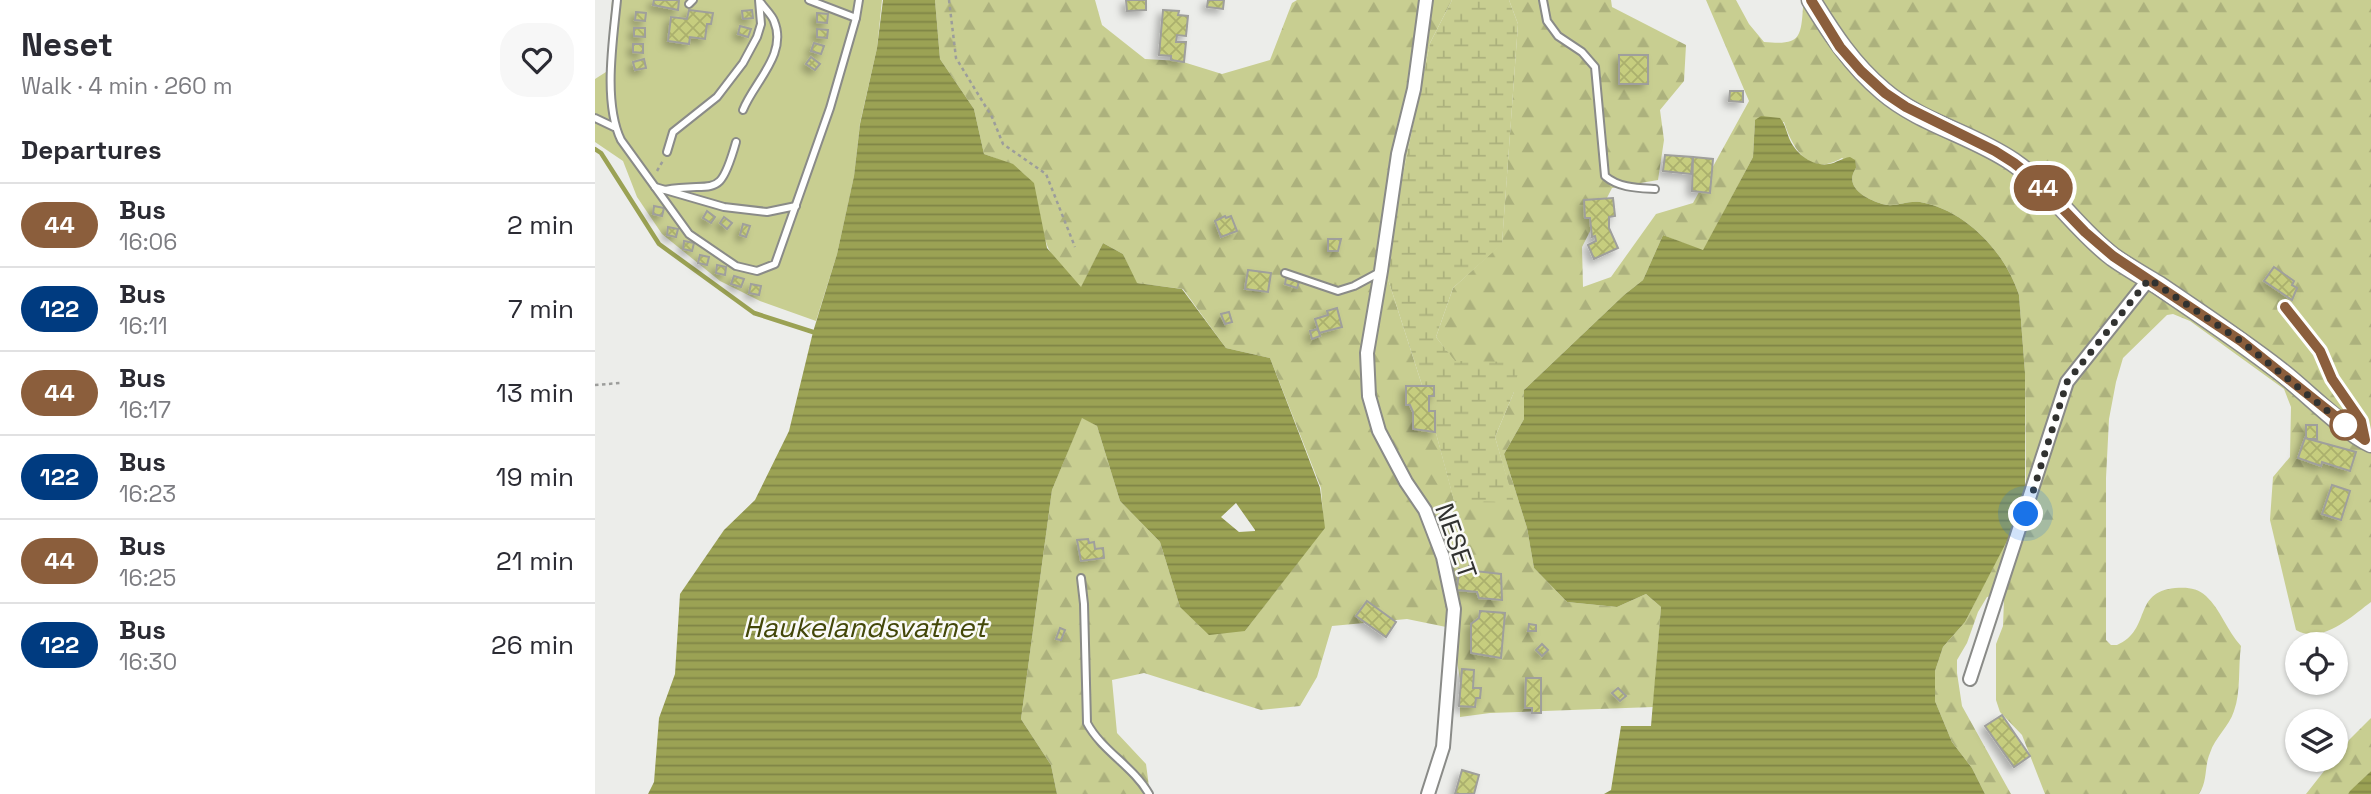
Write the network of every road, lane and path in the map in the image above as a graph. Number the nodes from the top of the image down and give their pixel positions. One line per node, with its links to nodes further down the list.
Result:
1 (617, 0): 12 (lane)
2 (809, 0): 9 (lane)
3 (859, 0): 9 (lane)
4 (949, 0): 21 (path)
5 (1426, 0): 22 (street, NESET)
6 (1542, 0): 18 (lane)
7 (1811, 0): 24 (main road)
8 (759, 1): 10 (lane); 14 (lane)
9 (856, 18): 20 (lane)
10 (743, 110)
11 (595, 118): 12 (lane)
12 (614, 127): 17 (lane)
13 (736, 142): 19 (lane)
14 (667, 152)
15 (663, 162): 16 (path)
16 (657, 170)
17 (655, 187): 19 (lane); 20 (lane)
18 (1655, 189)
19 (663, 190): 20 (lane)
20 (796, 206)
21 (1075, 247)
22 (1381, 271): 23 (lane); 32 (street, NESET)
23 (1285, 273)
24 (2149, 279): 28 (main road); 30 (street)
25 (2285, 307): 28 (lane)
26 (619, 383): 27 (path)
27 (595, 385)
28 (2368, 441)
29 (1081, 578): 31 (lane)
30 (1970, 679)
31 (1149, 794)
32 (1428, 794)

